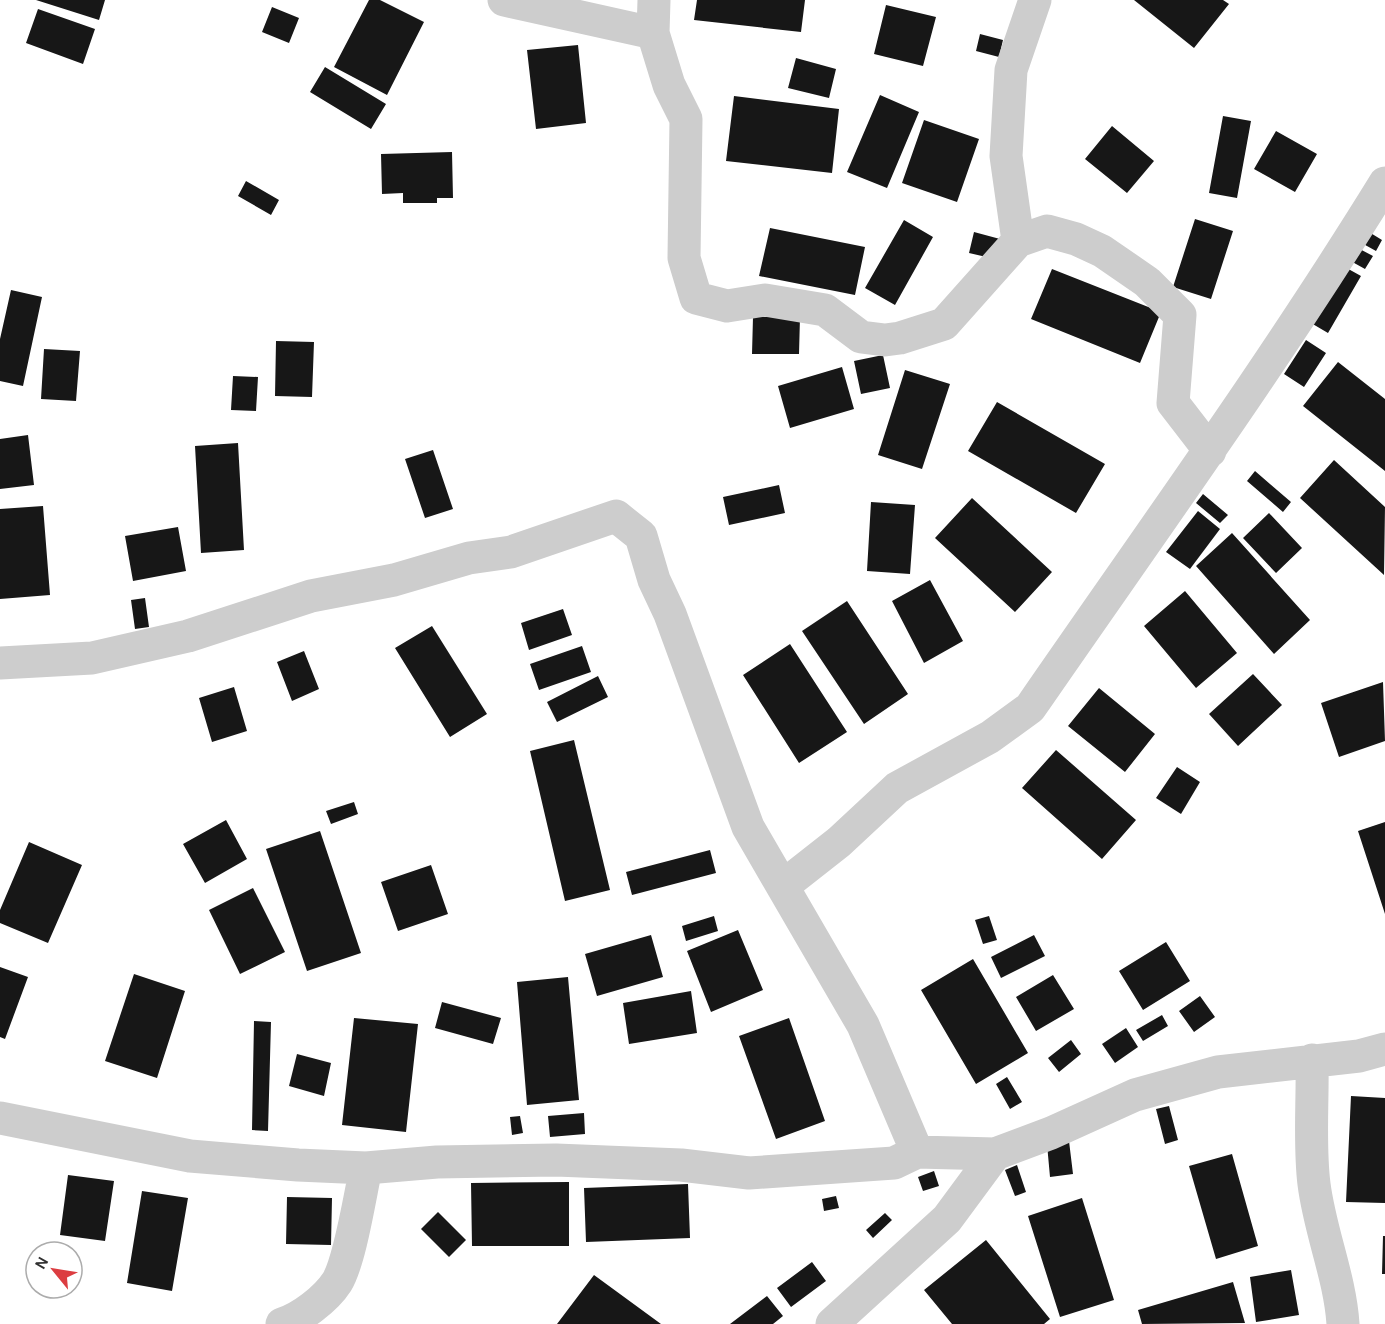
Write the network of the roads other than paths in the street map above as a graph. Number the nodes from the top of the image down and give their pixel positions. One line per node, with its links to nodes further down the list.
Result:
1 (504, 0): 4 (street)
2 (654, 0): 4 (street)
3 (1035, 0): 6 (street)
4 (653, 33): 6 (street)
5 (1385, 183): 7 (street)
6 (1018, 241): 7 (street)
7 (1210, 451): 9 (street)
8 (0, 663): 9 (street)
9 (783, 886): 13 (street)
10 (1385, 1049): 11 (street)
11 (1312, 1060): 14 (street); 18 (street)
12 (0, 1118): 15 (street)
13 (917, 1152): 14 (street); 15 (street)
14 (995, 1154): 17 (street)
15 (366, 1168): 16 (street)
16 (282, 1324)
17 (832, 1324)
18 (1343, 1324)

